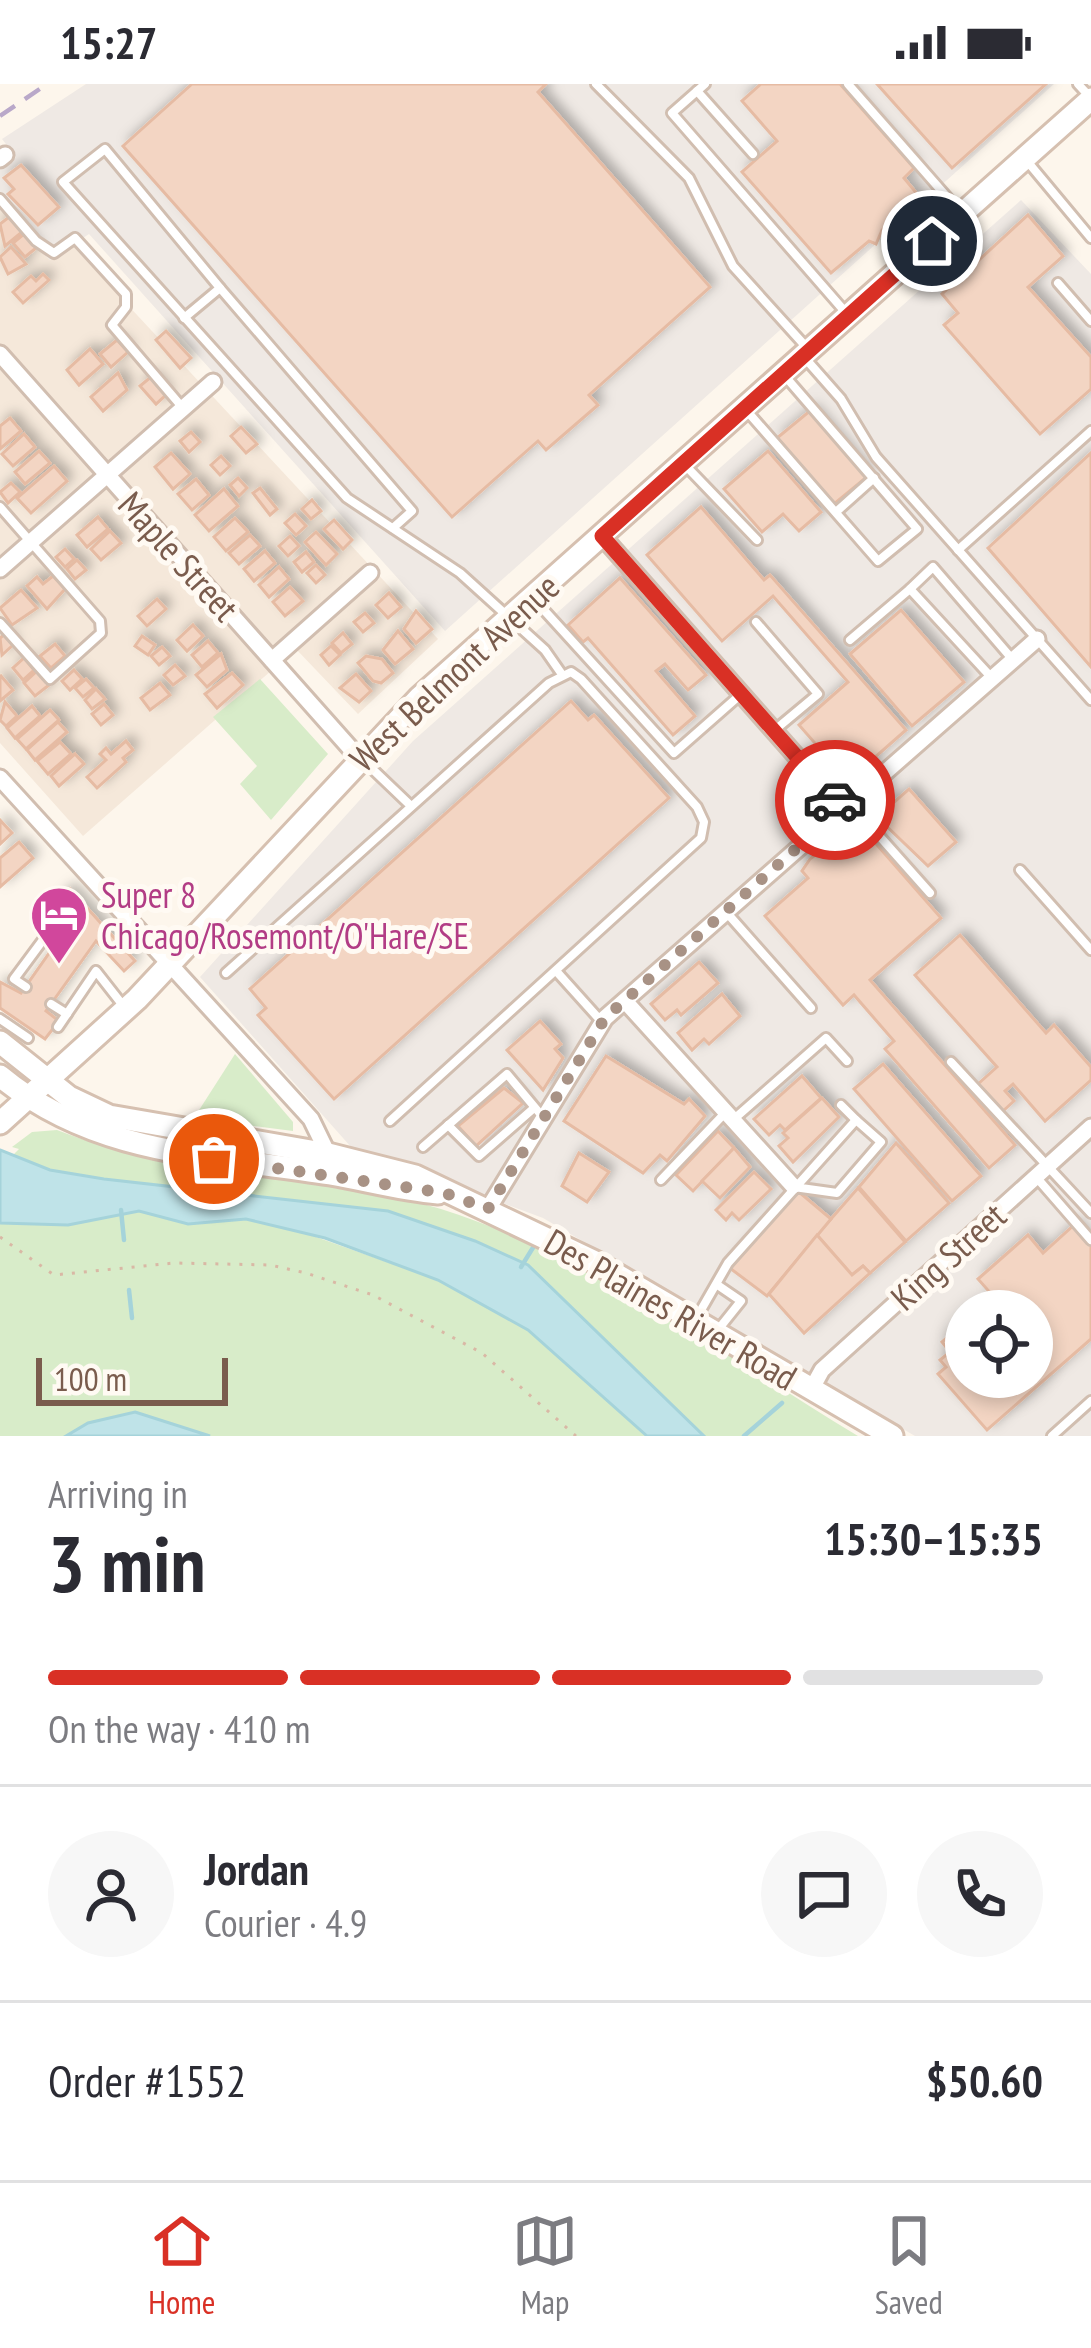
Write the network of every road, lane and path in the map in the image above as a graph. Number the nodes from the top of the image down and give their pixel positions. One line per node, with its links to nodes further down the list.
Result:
1 (596, 84): 16 (lane)
2 (848, 84): 9 (lane)
3 (1078, 84): 5 (lane)
4 (701, 87): 6 (lane); 13 (lane)
5 (1091, 99): 7 (main road, West Belmont Avenue)
6 (753, 154)
7 (1025, 158): 9 (main road, West Belmont Avenue); 10 (lane)
8 (0, 199): 20 (lane)
9 (962, 214): 13 (main road, West Belmont Avenue)
10 (1091, 238)
11 (1058, 283): 15 (lane)
12 (220, 288): 14 (lane); 14 (lane); 28 (lane)
13 (848, 316): 16 (main road, West Belmont Avenue)
14 (184, 318): 28 (lane)
15 (1091, 321)
16 (806, 353): 18 (main road, West Belmont Avenue); 32 (lane)
17 (0, 354): 24 (street, Maple Street)
18 (783, 374): 21 (main road, West Belmont Avenue); 25 (lane)
19 (214, 382): 20 (street)
20 (183, 408): 24 (street)
21 (745, 408): 23 (main road, West Belmont Avenue); 27 (lane)
22 (1091, 430): 32 (lane)
23 (683, 463): 29 (main road, West Belmont Avenue); 30 (lane)
24 (107, 475): 31 (street); 42 (street, Maple Street)
25 (874, 478): 27 (lane); 27 (lane)
26 (0, 507): 31 (lane)
27 (836, 512)
28 (393, 528): 37 (lane)
29 (602, 536): 36 (main road, West Belmont Avenue); 46 (street)
30 (757, 540)
31 (30, 542): 33 (street); 38 (lane)
32 (958, 550): 40 (lane)
33 (0, 569)
34 (370, 573): 42 (street)
35 (910, 589): 41 (lane); 43 (lane); 45 (lane)
36 (532, 597): 37 (main road, West Belmont Avenue); 46 (lane)
37 (508, 617): 44 (lane); 49 (main road, West Belmont Avenue)
38 (0, 622)
39 (756, 622): 48 (lane)
40 (1036, 639): 43 (street); 47 (lane)
41 (850, 640)
42 (272, 660): 49 (street, Maple Street)
43 (1013, 660): 45 (street)
44 (561, 673): 52 (lane); 59 (lane)
45 (992, 678): 51 (street)
46 (742, 693): 48 (street)
47 (1091, 700)
48 (775, 730): 51 (street)
49 (358, 757): 52 (lane); 58 (main road, West Belmont Avenue)
50 (0, 778): 58 (street)
51 (846, 805): 54 (lane); 55 (street)
52 (411, 806): 60 (lane)
53 (1020, 870): 57 (lane)
54 (930, 893)
55 (726, 912): 62 (street); 64 (lane)
56 (60, 917): 61 (lane)
57 (1091, 950)
58 (169, 966): 65 (main road, West Belmont Avenue); 86 (street)
59 (557, 972): 68 (lane); 81 (lane)
60 (226, 973)
61 (26, 986)
62 (625, 1001): 68 (street); 79 (street)
63 (51, 1004): 66 (lane)
64 (811, 1008)
65 (126, 1009): 66 (lane); 75 (main road, West Belmont Avenue)
66 (67, 1014): 69 (lane)
67 (0, 1019): 70 (lane)
68 (602, 1022): 78 (street)
69 (58, 1028)
70 (28, 1038)
71 (0, 1042): 75 (main road, Des Plaines River Road)
72 (847, 1061): 79 (lane)
73 (951, 1062): 87 (lane)
74 (0, 1076): 76 (main road, Des Plaines River Road)
75 (47, 1081): 76 (main road, West Belmont Avenue); 86 (main road, Des Plaines River Road)
76 (27, 1099): 82 (main road, West Belmont Avenue); 91 (main road, Des Plaines River Road)
77 (841, 1105): 80 (lane)
78 (539, 1113): 83 (lane); 83 (lane); 92 (street)
79 (729, 1116): 89 (lane); 90 (street)
80 (856, 1120): 90 (lane); 90 (lane)
81 (390, 1121)
82 (0, 1123)
83 (448, 1125): 85 (lane)
84 (1091, 1127): 87 (street, King Street)
85 (423, 1147)
86 (328, 1154): 91 (main road, Des Plaines River Road)
87 (1049, 1164): 88 (street, King Street); 93 (lane)
88 (1035, 1176): 95 (lane); 99 (street, King Street)
89 (661, 1180)
90 (793, 1186): 96 (lane)
91 (445, 1193): 92 (main road, Des Plaines River Road)
92 (488, 1209): 97 (main road, Des Plaines River Road)
93 (1091, 1213)
94 (0, 1237): 101 (path)
95 (1091, 1240)
96 (719, 1286): 97 (lane); 98 (lane)
97 (694, 1321): 98 (main road, Des Plaines River Road)
98 (716, 1333): 99 (main road, Des Plaines River Road)
99 (811, 1390): 102 (main road, Des Plaines River Road)
100 (1091, 1402): 103 (lane)
101 (576, 1436)
102 (892, 1436)
103 (1052, 1436)

